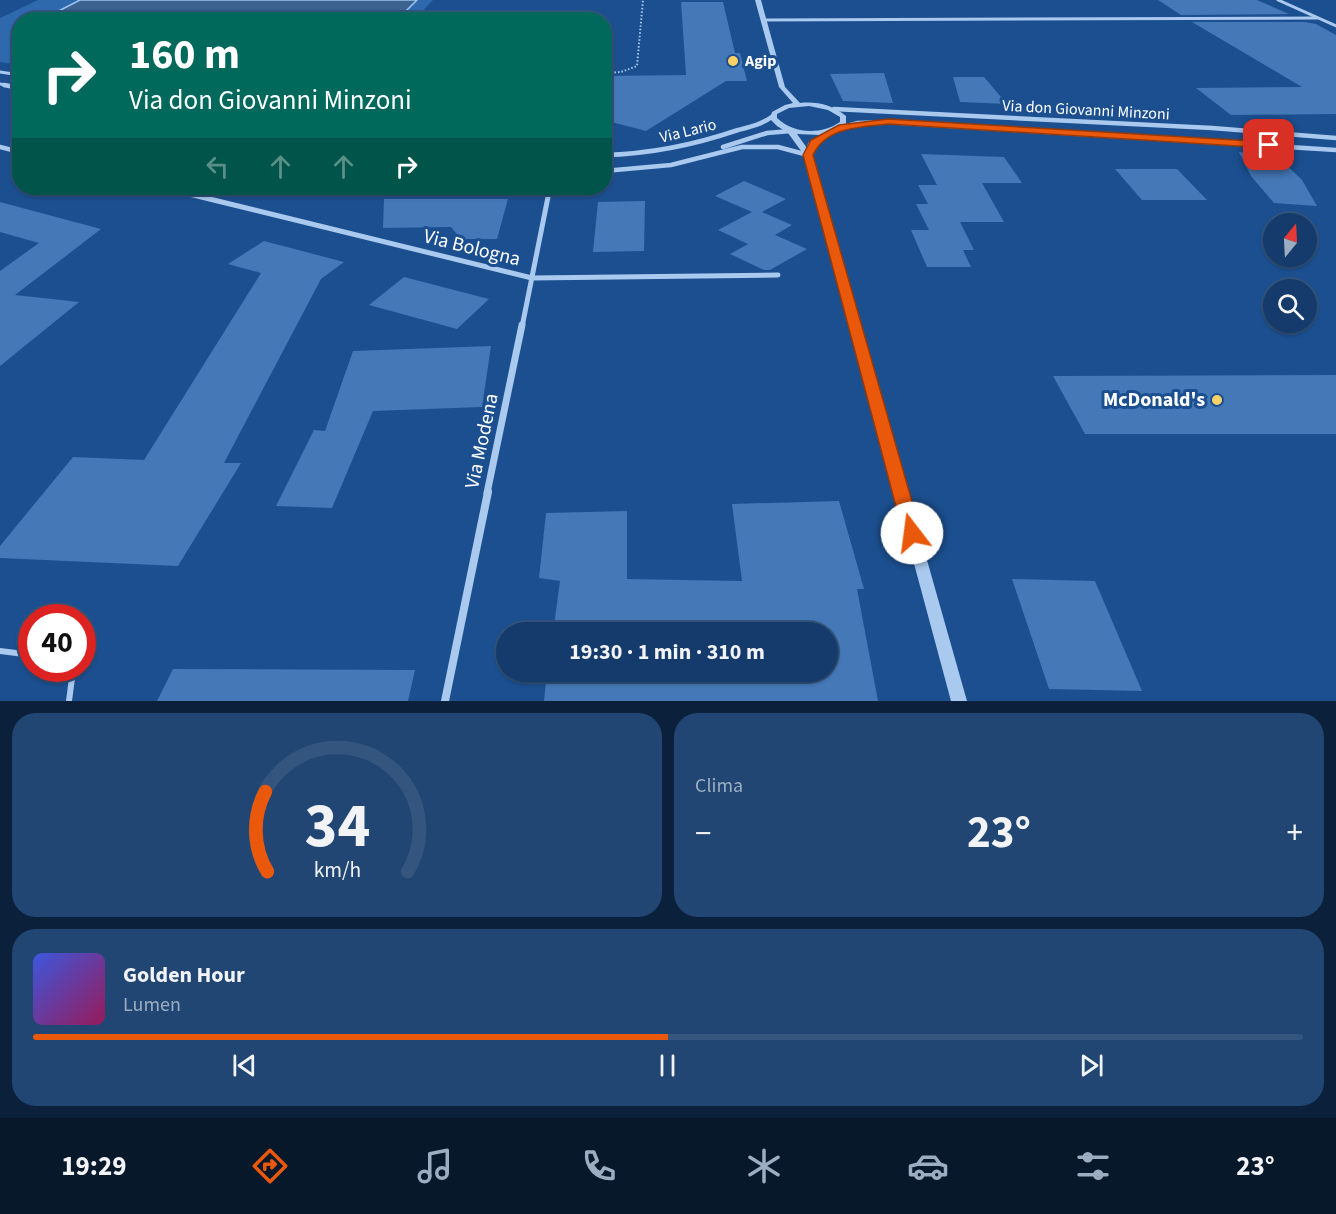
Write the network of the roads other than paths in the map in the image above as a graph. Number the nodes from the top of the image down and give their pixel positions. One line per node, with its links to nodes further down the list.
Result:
1 (758, 0): 4 (street)
2 (1278, 0): 3 (street)
3 (1317, 18): 4 (street); 5 (street)
4 (763, 20): 6 (street)
5 (1336, 26)
6 (798, 104): 7 (street); 8 (street)
7 (834, 109): 9 (street); 11 (street, Via don Giovanni Minzoni)
8 (773, 116): 10 (street); 13 (street, Via Lario)
9 (836, 129): 10 (street); 12 (street, Via don Giovanni Minzoni); 14 (street)
10 (792, 130): 14 (street); 15 (street, Via Lario)
11 (1336, 138)
12 (1336, 150)
13 (612, 154)
14 (808, 155): 15 (street, Via Lario); 26 (street)
15 (706, 156): 16 (street, Via Lario)
16 (612, 170)
17 (194, 195): 20 (street, Via Bologna)
18 (549, 195): 20 (street, Via Modena)
19 (778, 275): 20 (street, Via Bologna)
20 (532, 278): 25 (street, Via Modena)
21 (0, 651): 22 (lane)
22 (18, 653)
23 (71, 682): 24 (lane)
24 (69, 701)
25 (445, 701)
26 (959, 701)

